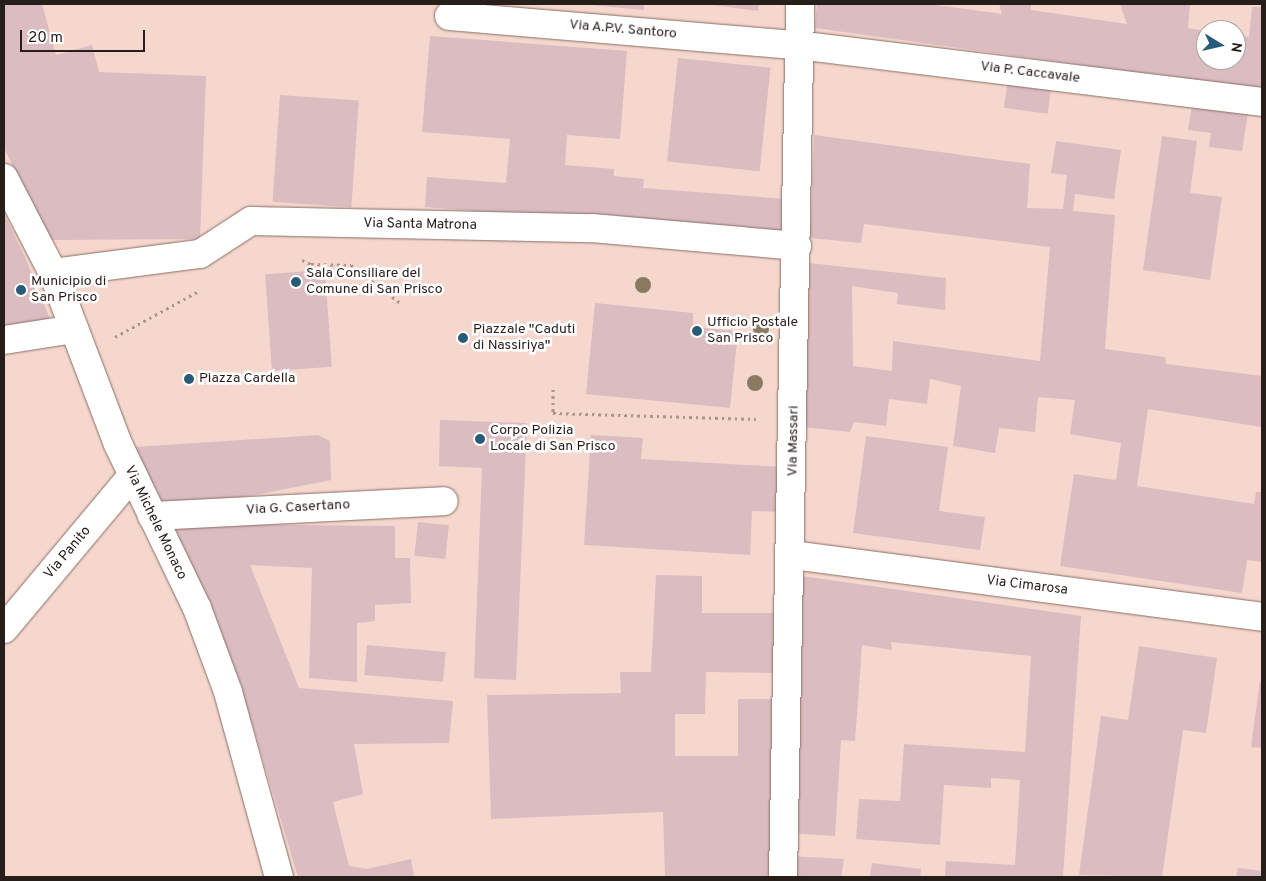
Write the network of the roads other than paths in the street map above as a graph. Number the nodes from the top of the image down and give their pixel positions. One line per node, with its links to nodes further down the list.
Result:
1 (800, 4): 3 (street, Via Massari)
2 (449, 16): 3 (street, Via A.P.V. Santoro)
3 (798, 45): 4 (street, Via P. Caccavale); 6 (street, Via Massari)
4 (1262, 102)
5 (4, 178): 7 (street, Via Michele Monaco)
6 (797, 246): 7 (street, Via Santa Matrona); 13 (street, Via Massari)
7 (53, 273): 8 (street, Via Michele Monaco)
8 (74, 329): 9 (street); 10 (street, Via Michele Monaco)
9 (4, 340)
10 (132, 476): 12 (street, Via Michele Monaco); 15 (street, Via Panito)
11 (444, 501): 12 (street, Via G. Casertano)
12 (152, 516): 16 (street, Via Michele Monaco)
13 (792, 555): 14 (street, Via Cimarosa); 17 (street, Via Massari)
14 (1262, 617)
15 (4, 629)
16 (279, 877)
17 (783, 877)

